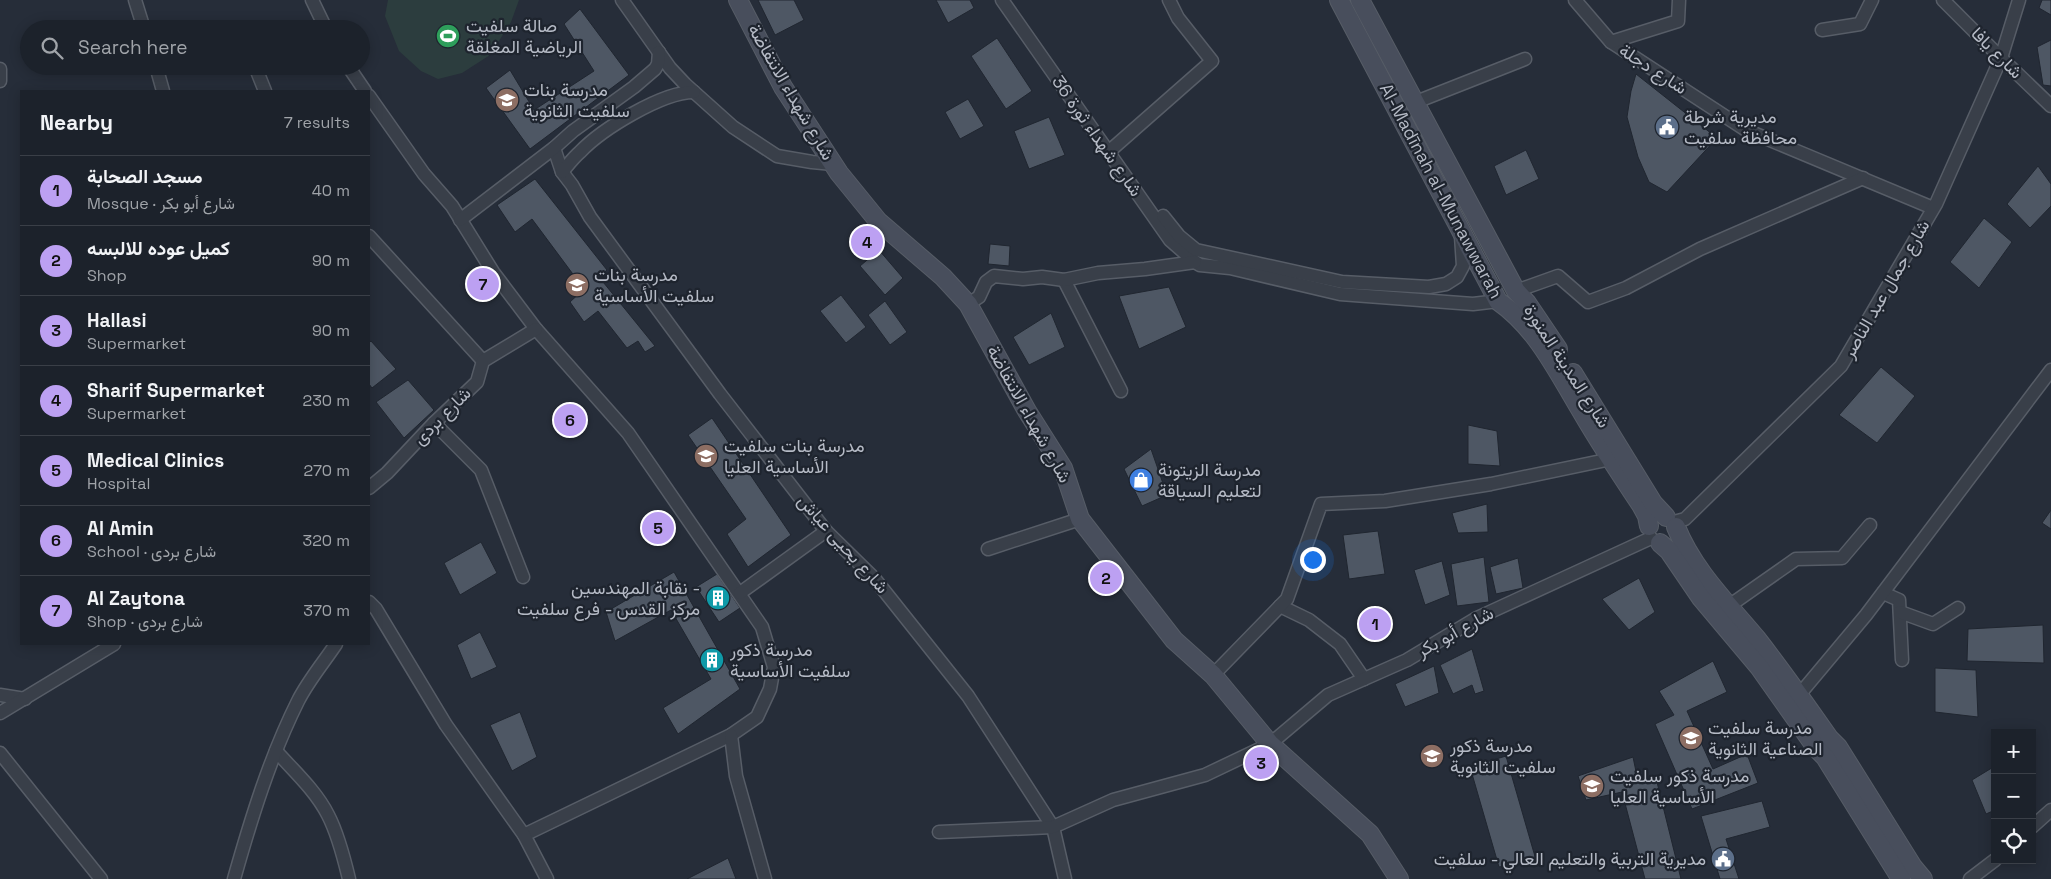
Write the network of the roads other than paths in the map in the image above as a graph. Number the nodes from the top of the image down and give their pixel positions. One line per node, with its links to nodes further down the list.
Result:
1 (135, 0): 15 (street)
2 (312, 0): 16 (street)
3 (622, 0): 19 (street)
4 (738, 0): 37 (main road, شارع شهداء الانتفاضة)
5 (1002, 0): 44 (street, شارع شهداء ثورة 36)
6 (1009, 0): 35 (street, شارع شهداء ثورة 36)
7 (1169, 0): 35 (street)
8 (1339, 0): 42 (main road, Al-Madīnah al-Munawwarah)
9 (1360, 0): 32 (main road, شارع المدينة المنورة)
10 (1576, 0): 18 (street, شارع دجلة)
11 (1679, 0): 18 (street)
12 (1872, 0): 17 (street)
13 (1943, 0): 20 (street, شارع يافا)
14 (2019, 0): 20 (street, شارع جمال عبد الناصر)
15 (141, 20)
16 (322, 20)
17 (1822, 30)
18 (1611, 42): 39 (street, شارع دجلة)
19 (659, 52): 30 (street); 34 (street)
20 (2001, 58): 33 (street, شارع يافا); 40 (street, شارع جمال عبد الناصر)
21 (1525, 59): 32 (street)
22 (0, 68): 26 (street)
23 (159, 75): 27 (street)
24 (259, 75): 28 (street)
25 (354, 75): 29 (street)
26 (0, 81)
27 (163, 90)
28 (265, 90)
29 (364, 90)
30 (694, 92): 37 (street); 38 (street)
31 (370, 97): 41 (street)
32 (1416, 102): 48 (main road, شارع المدينة المنورة)
33 (2051, 106)
34 (554, 148): 36 (street); 38 (street)
35 (1113, 148): 45 (street, شارع شهداء ثورة 36)
36 (539, 159): 38 (street); 41 (street)
37 (833, 164): 50 (main road, شارع شهداء الانتفاضة)
38 (562, 172): 61 (street, شارع يحيى عياش)
39 (1863, 178): 40 (street, شارع دجلة); 48 (street)
40 (1934, 208): 59 (street, شارع جمال عبد الناصر)
41 (460, 220): 51 (street)
42 (1459, 228): 45 (street); 49 (main road, Al-Madīnah al-Munawwarah)
43 (370, 237): 52 (street)
44 (1170, 240): 45 (street, شارع شهداء ثورة 36); 46 (street)
45 (1197, 259): 46 (street); 49 (street)
46 (1163, 266): 47 (street)
47 (1064, 280): 50 (street); 54 (street)
48 (1516, 291): 59 (main road, شارع المدينة المنورة)
49 (1498, 301): 56 (main road, Al-Madīnah al-Munawwarah)
50 (968, 304): 58 (main road, شارع شهداء الانتفاضة)
51 (536, 329): 52 (street); 65 (street)
52 (483, 361): 55 (street, شارع بردى)
53 (2051, 370): 66 (street)
54 (1121, 391)
55 (434, 423): 57 (street, شارع بردى); 64 (street)
56 (1611, 459): 62 (main road, Al-Madīnah al-Munawwarah); 67 (street)
57 (370, 487)
58 (1080, 519): 63 (street); 75 (main road, شارع شهداء الانتفاضة)
59 (1672, 522): 62 (main road); 62 (main road); 68 (main road, شارع المدينة المنورة)
60 (1870, 526): 68 (street)
61 (826, 531): 65 (street); 87 (street, شارع يحيى عياش)
62 (1653, 536): 76 (street, شارع أبو بكر); 98 (main road)
63 (988, 550)
64 (523, 577)
65 (740, 593): 81 (street)
66 (1883, 593): 71 (street); 78 (street)
67 (1280, 606): 75 (street); 76 (street)
68 (1729, 606): 78 (main road, شارع المدينة المنورة)
69 (1958, 608): 71 (street)
70 (371, 609): 89 (street)
71 (1900, 612): 74 (street)
72 (112, 645): 79 (street)
73 (335, 645): 83 (street)
74 (1902, 660)
75 (1213, 675): 82 (main road, شارع شهداء الانتفاضة)
76 (1364, 679): 82 (street, شارع أبو بكر)
77 (0, 695): 79 (street)
78 (1799, 695): 99 (main road, شارع المدينة المنورة)
79 (25, 699): 80 (street)
80 (0, 713)
81 (731, 735): 89 (street); 95 (street)
82 (1270, 744): 87 (street, شارع أبو بكر); 97 (main road, شارع شهداء الانتفاضة)
83 (276, 751): 92 (street); 93 (street)
84 (0, 753): 91 (street)
85 (2051, 810): 86 (street)
86 (2036, 823)
87 (1054, 827): 88 (street); 96 (street, شارع يحيى عياش)
88 (939, 832)
89 (524, 836): 94 (street)
90 (1991, 863): 100 (street)
91 (101, 879)
92 (234, 879)
93 (349, 879)
94 (547, 879)
95 (765, 879)
96 (1065, 879)
97 (1400, 879)
98 (1901, 879)
99 (1922, 879)
100 (1970, 879)

